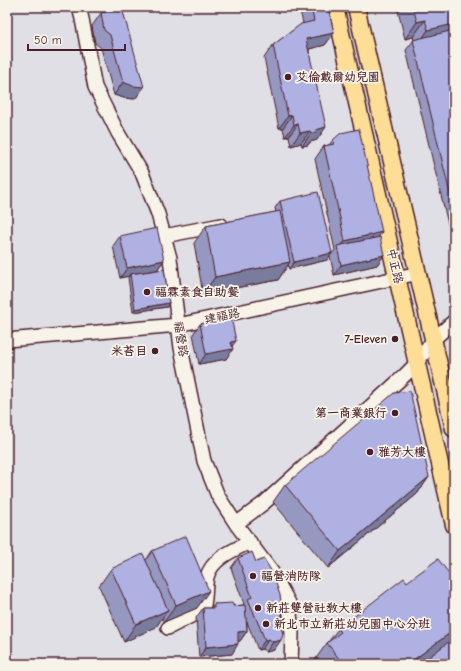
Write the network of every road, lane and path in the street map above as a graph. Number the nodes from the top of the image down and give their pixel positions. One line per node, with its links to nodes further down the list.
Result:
1 (79, 7): 5 (street, 福營路)
2 (335, 7): 7 (main road, 中正路)
3 (356, 7): 6 (main road, 中正路)
4 (235, 223): 5 (street)
5 (164, 236): 9 (street, 福營路)
6 (419, 273): 7 (street, 建福路); 10 (main road, 中正路)
7 (398, 277): 9 (street, 建福路); 12 (main road, 中正路)
8 (454, 321): 10 (street)
9 (178, 325): 11 (street, 建福路); 14 (street, 福營路)
10 (434, 339): 12 (street); 13 (main road, 中正路)
11 (7, 340)
12 (416, 364): 14 (street); 15 (main road, 中正路)
13 (454, 429)
14 (236, 524): 16 (street, 福營路)
15 (454, 524)
16 (250, 542): 17 (street); 18 (street, 福營路)
17 (168, 628)
18 (291, 664)

